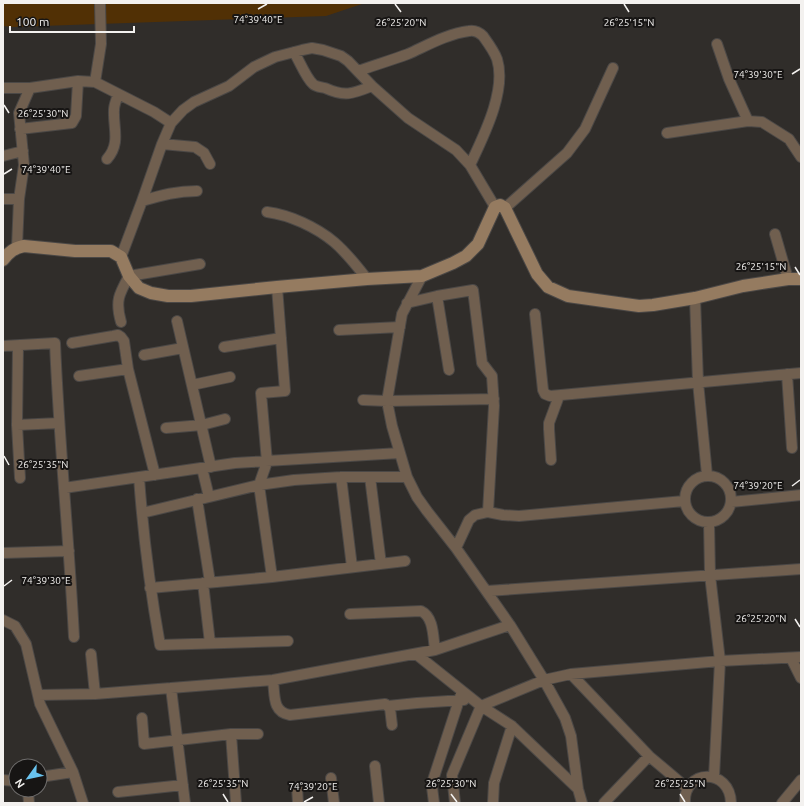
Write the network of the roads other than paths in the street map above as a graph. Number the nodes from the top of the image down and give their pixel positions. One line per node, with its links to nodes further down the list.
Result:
1 (100, 3): 7 (street)
2 (717, 44): 12 (street)
3 (294, 52): 5 (street); 8 (street); 13 (street)
4 (613, 68): 27 (street)
5 (358, 71): 8 (street); 22 (street)
6 (78, 81): 7 (street); 10 (street); 14 (street)
7 (95, 82): 11 (street)
8 (372, 86): 22 (street)
9 (3, 88): 10 (street)
10 (30, 88): 14 (street)
11 (118, 94): 13 (street); 20 (street)
12 (748, 121): 15 (street); 19 (street)
13 (171, 123): 16 (street)
14 (20, 129): 17 (street)
15 (667, 133)
16 (162, 144): 21 (street); 26 (street)
17 (23, 151): 18 (street); 25 (street)
18 (3, 156)
19 (801, 157)
20 (107, 159)
21 (210, 164)
22 (470, 165): 27 (street)
23 (197, 191): 26 (street)
24 (3, 199): 25 (street)
25 (19, 199): 30 (street)
26 (142, 201): 31 (street)
27 (500, 208): 35 (street); 41 (street)
28 (267, 212): 36 (street)
29 (775, 234): 37 (street)
30 (17, 247): 31 (street); 32 (street)
31 (120, 257): 34 (street)
32 (3, 260)
33 (200, 264): 34 (street)
34 (129, 276): 39 (street); 45 (street)
35 (422, 276): 36 (street); 42 (street)
36 (367, 279): 39 (street)
37 (788, 279): 38 (street); 41 (street)
38 (801, 279)
39 (277, 287): 48 (street)
40 (437, 296): 42 (street); 56 (street); 64 (street)
41 (695, 298): 61 (street)
42 (407, 303): 46 (street)
43 (535, 314): 63 (street)
44 (177, 321): 53 (street)
45 (121, 322)
46 (400, 327): 47 (street); 66 (street)
47 (339, 330)
48 (281, 338): 52 (street); 75 (street)
49 (72, 343): 55 (street)
50 (3, 346): 51 (street)
51 (18, 346): 68 (street); 69 (street)
52 (224, 347)
53 (183, 348): 54 (street); 62 (street)
54 (144, 355)
55 (128, 369): 59 (street); 77 (street)
56 (449, 370)
57 (801, 373): 58 (street)
58 (787, 374): 61 (street); 72 (street)
59 (79, 376)
60 (230, 377): 62 (street)
61 (698, 382): 63 (street); 78 (street)
62 (192, 385): 70 (street)
63 (558, 396): 74 (street)
64 (494, 398): 66 (street); 91 (street)
65 (363, 400): 66 (street)
66 (387, 401): 73 (street)
67 (225, 419): 70 (street)
68 (58, 423): 69 (street); 85 (street)
69 (17, 425): 82 (street)
70 (202, 425): 71 (street); 76 (street)
71 (166, 428)
72 (792, 448)
73 (400, 454): 75 (street); 81 (street)
74 (551, 460)
75 (267, 462): 76 (street); 84 (street)
76 (206, 468): 77 (street); 87 (street)
77 (154, 475): 83 (street)
78 (707, 476): 89 (street); 90 (street)
79 (341, 477): 80 (street); 84 (street); 99 (street)
80 (370, 477): 81 (street); 98 (street)
81 (407, 477): 94 (street)
82 (20, 478)
83 (139, 478): 85 (street); 92 (street)
84 (259, 485): 87 (street); 102 (street)
85 (64, 488): 95 (street)
86 (801, 496): 90 (street)
87 (209, 497): 88 (street)
88 (197, 499): 92 (street); 103 (street)
89 (684, 502): 91 (street); 93 (street)
90 (731, 502): 93 (street)
91 (488, 512): 94 (street)
92 (142, 513): 104 (street)
93 (709, 522): 101 (street)
94 (456, 548): 105 (street)
95 (70, 551): 96 (street); 109 (street)
96 (3, 554)
97 (404, 561): 98 (street)
98 (381, 564): 99 (street)
99 (352, 567): 102 (street)
100 (801, 569): 101 (street)
101 (710, 575): 105 (street); 116 (street)
102 (272, 577): 103 (street)
103 (207, 582): 104 (street); 111 (street)
104 (150, 588): 111 (street)
105 (488, 591): 108 (street)
106 (350, 614): 112 (street)
107 (3, 620): 123 (street)
108 (510, 625): 112 (street); 120 (street)
109 (74, 637)
110 (288, 641): 111 (street)
111 (210, 643)
112 (435, 650): 114 (street)
113 (91, 654): 122 (street)
114 (416, 654): 119 (street); 124 (street)
115 (796, 658): 116 (street); 118 (street)
116 (720, 661): 117 (street); 137 (street)
117 (571, 674): 120 (street); 133 (street)
118 (801, 678)
119 (273, 680): 121 (street); 126 (street)
120 (544, 680): 125 (street); 142 (street)
121 (171, 688): 122 (street); 132 (street)
122 (95, 694): 123 (street)
123 (38, 695): 135 (street)
124 (460, 696): 125 (street); 126 (street); 151 (street)
125 (476, 703): 129 (street); 152 (street)
126 (388, 706): 128 (street)
127 (142, 718): 132 (street)
128 (392, 725)
129 (512, 726): 142 (street); 153 (street)
130 (230, 734): 131 (street); 132 (street); 147 (street)
131 (258, 734)
132 (177, 740): 140 (street)
133 (649, 756): 143 (street); 155 (street)
134 (375, 766): 150 (street)
135 (72, 772): 136 (street); 145 (street)
136 (48, 776)
137 (714, 777): 143 (street); 157 (street)
138 (331, 778): 149 (street)
139 (801, 780): 158 (street)
140 (182, 785): 144 (street); 146 (street)
141 (297, 787): 148 (street)
142 (578, 788): 154 (street)
143 (687, 788): 156 (street)
144 (118, 792)
145 (83, 803)
146 (185, 803)
147 (236, 803)
148 (298, 803)
149 (334, 803)
150 (379, 803)
151 (434, 803)
152 (455, 803)
153 (493, 803)
154 (582, 803)
155 (604, 803)
156 (685, 803)
157 (730, 803)
158 (782, 803)

